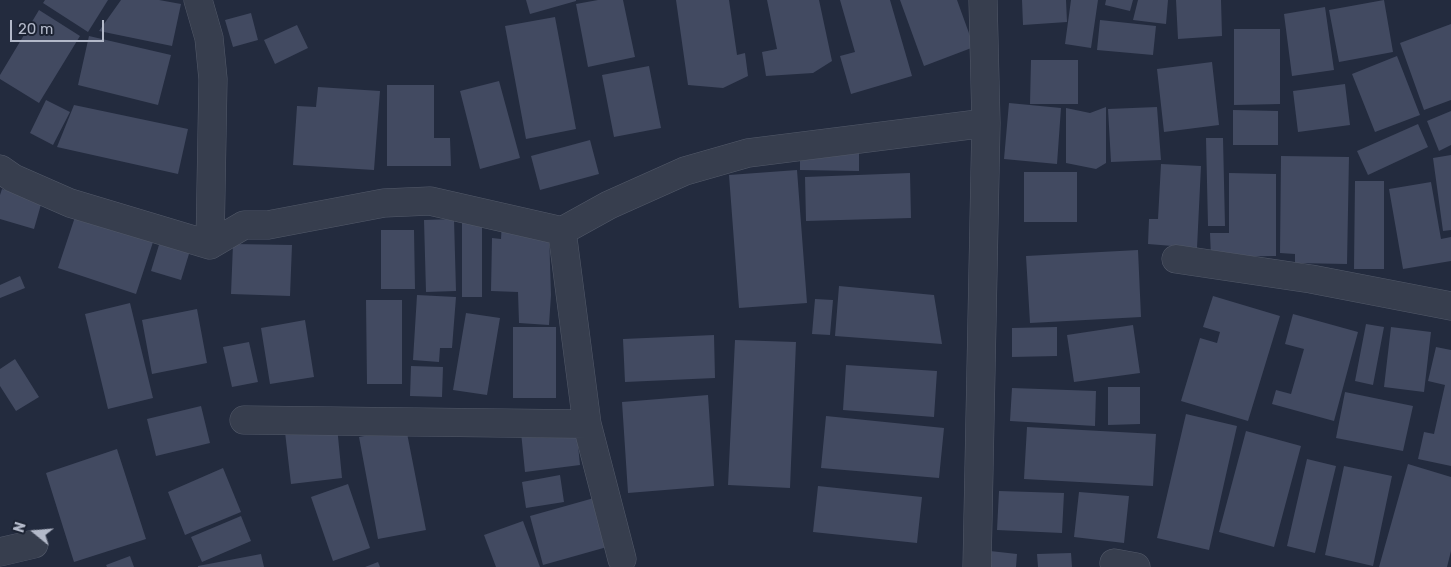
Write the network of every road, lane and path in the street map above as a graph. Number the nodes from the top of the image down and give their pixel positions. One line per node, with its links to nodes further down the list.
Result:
1 (198, 0): 6 (street)
2 (983, 0): 3 (street)
3 (986, 123): 5 (street); 14 (street)
4 (0, 169): 6 (street)
5 (562, 231): 6 (street); 10 (street)
6 (210, 245)
7 (1176, 259): 8 (street)
8 (1451, 306)
9 (244, 420): 10 (street)
10 (587, 424): 13 (street)
11 (34, 544): 12 (street)
12 (0, 552)
13 (622, 558)
14 (976, 567)

